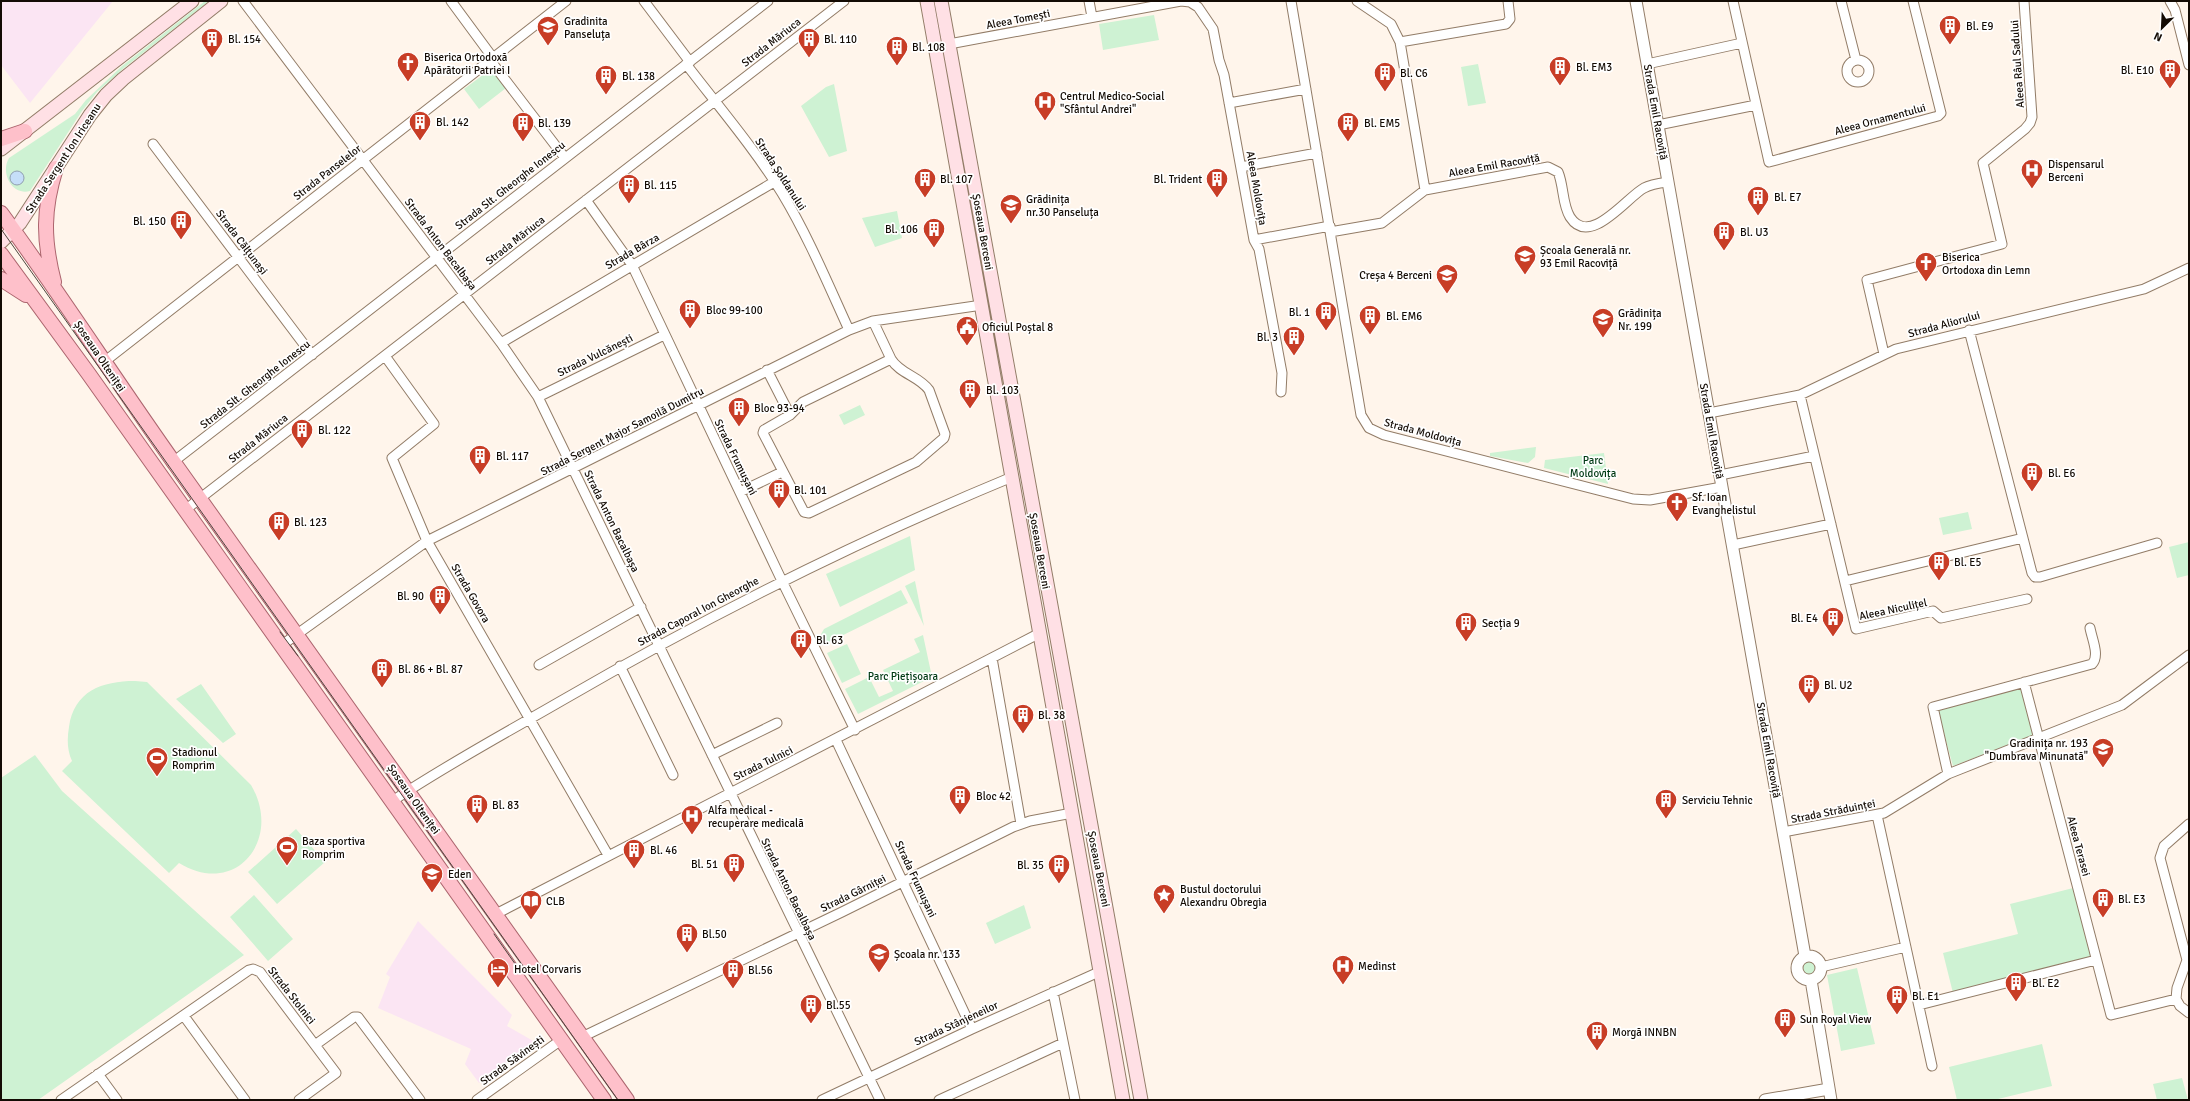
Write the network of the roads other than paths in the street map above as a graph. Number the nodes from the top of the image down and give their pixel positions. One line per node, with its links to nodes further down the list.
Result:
1 (192, 1): 36 (main road)
2 (220, 1): 44 (main road, Strada Sergent Ion Iriceanu)
3 (243, 1): 42 (street, Strada Anton Bacalbașa)
4 (451, 1): 26 (street)
5 (566, 1): 26 (street, Strada Panselelor)
6 (644, 1): 28 (street, Strada Șoldanului)
7 (768, 1): 28 (street, Strada Slt. Gheorghe Ionescu)
8 (844, 1): 32 (street, Strada Măriuca)
9 (927, 1): 62 (main road, Șoseaua Berceni)
10 (941, 1): 25 (main road, Șoseaua Berceni)
11 (1089, 1): 22 (street)
12 (1185, 1): 22 (street, Aleea Tomești); 33 (street, Aleea Moldovița)
13 (1291, 1): 31 (street, Strada Moldovița)
14 (1357, 1): 23 (street)
15 (1508, 1): 23 (street)
16 (1636, 1): 29 (street, Strada Emil Racoviță)
17 (1733, 1): 24 (street, Aleea Ornamentului)
18 (1841, 1): 27 (street)
19 (1913, 1): 34 (street, Aleea Ornamentului)
20 (2024, 1): 69 (street, Aleea Râul Sadului)
21 (2170, 1): 30 (street)
22 (1092, 17): 25 (street, Aleea Tomești)
23 (1400, 42): 47 (street)
24 (1742, 43): 29 (street); 34 (street, Aleea Ornamentului)
25 (949, 44): 78 (main road, Șoseaua Berceni)
26 (492, 59): 41 (street); 42 (street, Strada Panselelor)
27 (1856, 60)
28 (688, 63): 32 (street, Strada Șoldanului); 41 (street, Strada Slt. Gheorghe Ionescu)
29 (1647, 64): 35 (street, Strada Emil Racoviță)
30 (2189, 65)
31 (1306, 89): 33 (street); 40 (street, Strada Moldovița)
32 (714, 101): 45 (street, Strada Șoldanului); 48 (street, Strada Măriuca)
33 (1229, 103): 43 (street, Aleea Moldovița)
34 (1756, 104): 35 (street)
35 (1658, 125): 46 (street, Strada Emil Racoviță)
36 (25, 131): 37 (main road); 39 (main road)
37 (1, 139)
38 (153, 144): 55 (street, Strada Călțunași)
39 (1, 149)
40 (1317, 153): 43 (street); 50 (street, Strada Moldovița)
41 (565, 158): 56 (street, Strada Slt. Gheorghe Ionescu)
42 (362, 160): 55 (street, Strada Panselelor); 56 (street, Strada Anton Bacalbașa)
43 (1241, 167): 52 (street, Aleea Moldovița)
44 (56, 168): 51 (main road, Strada Sergent Ion Iriceanu); 60 (main road)
45 (774, 182): 57 (street, Strada Bârza); 65 (street, Strada Șoldanului)
46 (1668, 182): 47 (street, Aleea Emil Racoviță); 81 (street, Strada Emil Racoviță)
47 (1425, 190): 50 (street, Aleea Emil Racoviță)
48 (586, 200): 57 (street, Strada Frumușani); 61 (street, Strada Măriuca)
49 (1, 213): 51 (main road, Șoseaua Olteniței)
50 (1330, 229): 52 (street, Aleea Emil Racoviță); 89 (street, Strada Moldovița)
51 (14, 231): 53 (main road, Strada Sergent Ion Iriceanu); 60 (main road, Șoseaua Olteniței)
52 (1254, 240): 75 (street, Aleea Moldovița)
53 (1, 242)
54 (1, 254): 63 (main road, Șoseaua Olteniței)
55 (238, 257): 70 (street, Strada Călțunași); 73 (street, Strada Panselelor)
56 (436, 258): 61 (street, Strada Anton Bacalbașa); 70 (street, Strada Slt. Gheorghe Ionescu)
57 (632, 265): 67 (street, Strada Frumușani); 68 (street, Strada Bârza)
58 (2189, 268): 66 (street, Strada Aliorului)
59 (1, 279): 63 (main road)
60 (55, 288): 73 (main road, Șoseaua Olteniței)
61 (464, 294): 68 (street, Strada Anton Bacalbașa); 71 (street, Strada Măriuca)
62 (982, 305): 64 (street, Strada Sergent Major Samoilă Dumitru); 79 (main road, Șoseaua Berceni)
63 (42, 309): 92 (main road, Șoseaua Olteniței)
64 (873, 321): 65 (street, Strada Sergent Major Samoilă Dumitru); 72 (street)
65 (848, 330): 74 (street, Strada Sergent Major Samoilă Dumitru)
66 (1970, 330): 69 (street, Strada Aliorului); 94 (street)
67 (664, 335): 77 (street, Strada Vulcănești); 80 (street, Strada Frumușani)
68 (502, 343): 77 (street, Strada Anton Bacalbașa)
69 (1884, 354): 76 (street, Strada Aliorului)
70 (312, 355): 84 (street, Strada Slt. Gheorghe Ionescu)
71 (384, 356): 91 (street, Strada Măriuca); 95 (street, Strada Govora)
72 (890, 359): 82 (street); 86 (street)
73 (104, 362): 84 (main road, Șoseaua Olteniței)
74 (767, 370): 80 (street, Strada Sergent Major Samoilă Dumitru); 82 (street)
75 (1281, 392)
76 (1800, 395): 81 (street, Strada Aliorului); 83 (street, Aleea Niculițel)
77 (538, 397): 85 (street, Strada Anton Bacalbașa)
78 (1013, 398): 79 (main road); 118 (main road, Șoseaua Berceni)
79 (999, 400): 88 (main road, Șoseaua Berceni)
80 (698, 406): 85 (street, Strada Sergent Major Samoilă Dumitru); 90 (street, Strada Frumușani)
81 (1709, 413): 87 (street, Strada Emil Racoviță)
82 (790, 415): 86 (street)
83 (1814, 456): 87 (street); 93 (street, Aleea Niculițel)
84 (173, 462): 91 (main road, Șoseaua Olteniței)
85 (573, 469): 95 (street, Strada Sergent Major Samoilă Dumitru); 101 (street, Strada Anton Bacalbașa)
86 (782, 472): 90 (street)
87 (1720, 475): 89 (street, Strada Emil Racoviță)
88 (1012, 477): 98 (street, Strada Caporal Ion Gheorghe); 103 (main road, Șoseaua Berceni)
89 (1722, 487): 97 (street, Strada Emil Racoviță)
90 (740, 492): 98 (street, Strada Frumușani)
91 (200, 498): 92 (street); 104 (main road, Șoseaua Olteniței)
92 (185, 510): 105 (main road, Șoseaua Olteniței)
93 (1831, 524): 97 (street); 99 (street, Aleea Niculițel)
94 (2023, 538): 96 (street); 99 (street)
95 (427, 541): 104 (street, Strada Sergent Major Samoilă Dumitru); 112 (street, Strada Govora)
96 (2157, 543)
97 (1732, 545): 129 (street, Strada Emil Racoviță)
98 (782, 581): 106 (street, Strada Caporal Ion Gheorghe); 114 (street, Strada Frumușani)
99 (1845, 582): 100 (street, Aleea Niculițel)
100 (2027, 599)
101 (641, 607): 106 (street, Strada Anton Bacalbașa); 109 (street)
102 (2090, 628): 111 (street)
103 (1040, 633): 108 (street, Strada Tulnici); 119 (main road, Șoseaua Berceni)
104 (297, 634): 105 (street, Strada Sergent Major Samoilă Dumitru); 122 (main road, Șoseaua Olteniței)
105 (282, 645): 124 (main road, Șoseaua Olteniței)
106 (659, 645): 110 (street, Strada Caporal Ion Gheorghe); 117 (street, Strada Anton Bacalbașa)
107 (2189, 655): 115 (street, Strada Străduinței)
108 (992, 658): 114 (street, Strada Tulnici); 127 (street)
109 (539, 665)
110 (620, 666): 112 (street, Strada Caporal Ion Gheorghe); 121 (street)
111 (2024, 682): 115 (street); 120 (street)
112 (530, 719): 122 (street, Strada Caporal Ion Gheorghe); 130 (street, Strada Govora)
113 (777, 722): 117 (street)
114 (855, 730): 116 (street, Strada Tulnici)
115 (2039, 738): 120 (street, Strada Străduinței); 138 (street, Aleea Terasei)
116 (836, 740): 123 (street, Strada Tulnici); 131 (street, Strada Frumușani)
117 (712, 755): 123 (street, Strada Anton Bacalbașa)
118 (1079, 762): 119 (main road); 133 (main road, Șoseaua Berceni)
119 (1064, 765): 125 (main road, Șoseaua Berceni)
120 (1948, 774): 126 (street, Strada Străduinței)
121 (673, 775)
122 (408, 791): 124 (street, Strada Caporal Ion Gheorghe); 132 (main road, Șoseaua Olteniței)
123 (730, 793): 130 (street, Strada Tulnici); 135 (street, Strada Anton Bacalbașa)
124 (391, 802): 150 (main road, Șoseaua Olteniței)
125 (1072, 813): 127 (street, Strada Gârniței); 134 (main road, Șoseaua Berceni)
126 (1877, 815): 129 (street, Strada Străduinței); 136 (street)
127 (1022, 824): 131 (street, Strada Gârniței)
128 (2189, 824): 139 (street)
129 (1784, 832): 137 (street, Strada Emil Racoviță)
130 (608, 855): 132 (street, Strada Tulnici)
131 (904, 881): 135 (street, Strada Gârniței); 148 (street, Strada Frumușani)
132 (496, 914): 149 (main road, Șoseaua Olteniței)
133 (1109, 926): 134 (main road); 170 (main road, Șoseaua Berceni)
134 (1093, 929): 141 (main road, Șoseaua Berceni)
135 (798, 934): 149 (street, Strada Gârniței); 155 (street, Strada Anton Bacalbașa)
136 (1906, 947): 140 (street); 145 (street)
137 (1806, 956): 140 (street); 142 (street)
138 (2096, 960): 144 (street, Aleea Terasei); 145 (street)
139 (2188, 960): 144 (street)
140 (1821, 967): 142 (street)
141 (1100, 972): 143 (street, Strada Stânjeneilor); 169 (main road, Șoseaua Berceni)
142 (1811, 980): 156 (street)
143 (1053, 992): 148 (street, Strada Stânjeneilor); 151 (street)
144 (2176, 999): 146 (street)
145 (1919, 1005): 153 (street)
146 (2189, 1013)
147 (184, 1016): 152 (street, Strada Stolnici); 154 (street, Strada Stolnici); 159 (street)
148 (972, 1029): 155 (street, Strada Stânjeneilor)
149 (582, 1037): 164 (main road, Șoseaua Olteniței)
150 (561, 1040): 162 (street, Strada Săvinești); 163 (main road, Șoseaua Olteniței)
151 (1062, 1043): 167 (street); 168 (street)
152 (315, 1044): 160 (street); 161 (street)
153 (1932, 1066)
154 (98, 1074): 157 (street, Strada Stolnici); 158 (street)
155 (868, 1077): 165 (street, Strada Stânjeneilor); 166 (street, Strada Anton Bacalbașa)
156 (1830, 1094): 171 (street)
157 (61, 1100)
158 (116, 1100)
159 (245, 1100)
160 (299, 1100)
161 (420, 1100)
162 (477, 1100)
163 (604, 1100)
164 (627, 1100)
165 (822, 1100)
166 (880, 1100)
167 (939, 1100)
168 (1075, 1100)
169 (1123, 1100)
170 (1141, 1100)
171 (1765, 1100)

